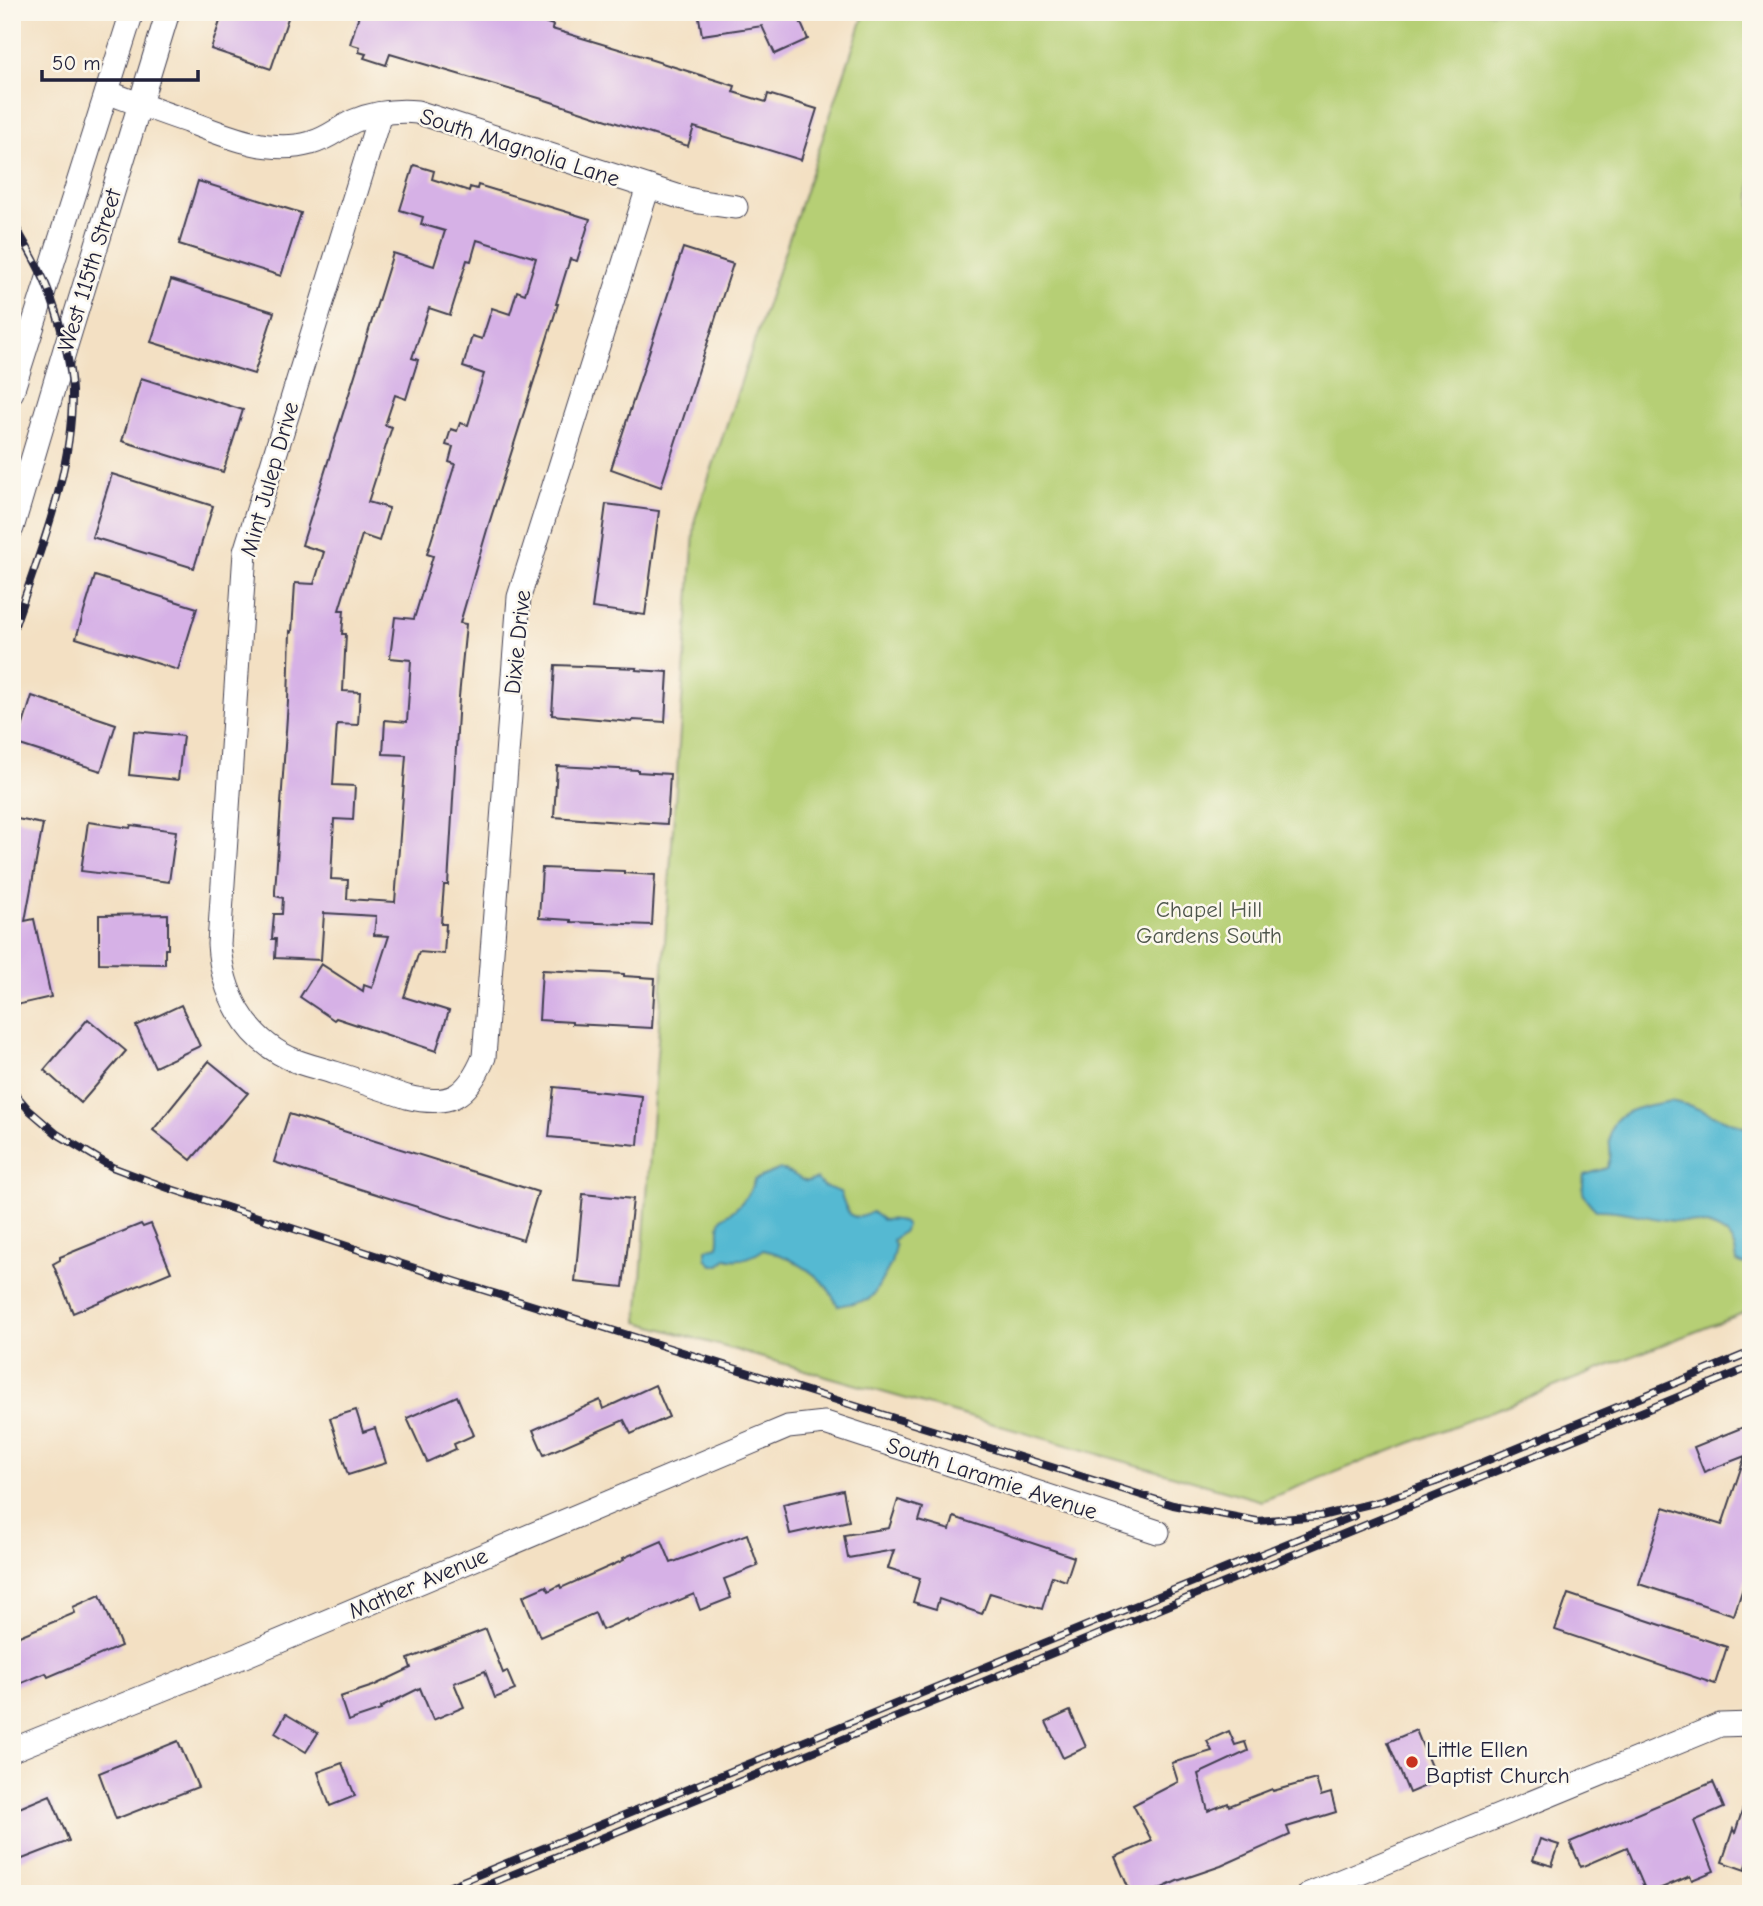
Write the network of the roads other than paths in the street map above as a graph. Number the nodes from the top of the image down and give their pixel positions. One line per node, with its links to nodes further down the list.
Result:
1 (132, 12): 3 (street, West 115th Street)
2 (168, 12): 4 (street, West 115th Street)
3 (107, 92): 4 (street, South Magnolia Lane); 8 (street, West 115th Street)
4 (140, 104): 5 (street, South Magnolia Lane); 9 (street, West 115th Street)
5 (380, 114): 6 (street, South Magnolia Lane); 10 (street, Mint Julep Drive)
6 (648, 187): 7 (street, South Magnolia Lane); 10 (street, Dixie Drive)
7 (736, 207)
8 (12, 392)
9 (12, 528)
10 (478, 1071)
11 (825, 1423): 12 (street, South Laramie Avenue); 14 (street, Mather Avenue)
12 (1158, 1532)
13 (1751, 1724): 15 (street)
14 (12, 1750)
15 (1309, 1894)

